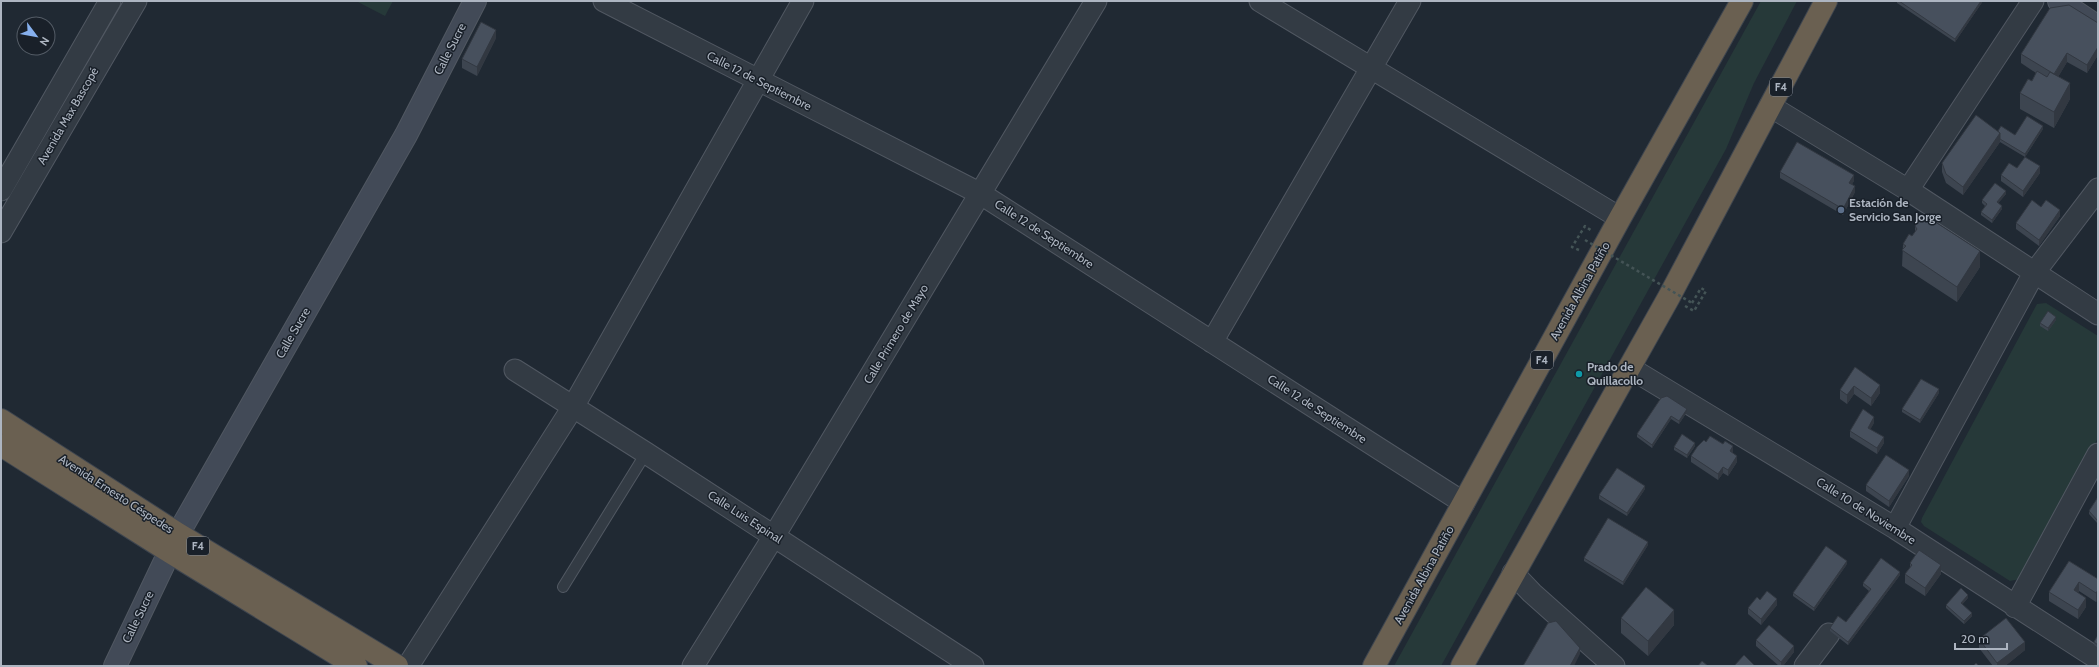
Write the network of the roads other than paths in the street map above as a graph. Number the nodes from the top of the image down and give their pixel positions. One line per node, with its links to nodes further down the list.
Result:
1 (110, 1): 17 (street, Avenida Max Bascopé)
2 (136, 1): 22 (street, Avenida Max Bascopé)
3 (475, 1): 36 (main road, Calle Sucre)
4 (604, 1): 15 (street, Calle 12 de Septiembre)
5 (803, 1): 15 (street)
6 (1096, 1): 20 (street, Calle Primero de Mayo)
7 (1260, 1): 14 (street)
8 (1410, 1): 14 (street)
9 (1742, 1): 21 (highway, Avenida Albina Patiño / F4)
10 (1826, 1): 16 (highway, F4)
11 (2033, 1): 18 (street)
12 (2059, 1): 13 (main road)
13 (2098, 27)
14 (1372, 68): 21 (street); 25 (street)
15 (757, 80): 20 (street, Calle 12 de Septiembre); 28 (street)
16 (1770, 106): 18 (street); 26 (highway, F4)
17 (1, 190)
18 (1908, 190): 23 (street)
19 (2098, 190): 23 (street)
20 (981, 194): 25 (street, Calle 12 de Septiembre); 35 (street, Calle Primero de Mayo)
21 (1620, 218): 33 (highway, Avenida Albina Patiño / F4)
22 (1, 232)
23 (2034, 273): 24 (street); 34 (street)
24 (2098, 314)
25 (1212, 342): 33 (street, Calle 12 de Septiembre)
26 (1630, 368): 34 (street, Calle 10 de Noviembre); 37 (highway, F4)
27 (515, 370): 28 (street, Calle Luis Espinal)
28 (573, 407): 31 (street, Calle Luis Espinal); 45 (street)
29 (1, 420): 36 (highway, Avenida Ernesto Céspedes / F4)
30 (1, 445): 36 (highway, Avenida Ernesto Céspedes / F4)
31 (646, 453): 35 (street, Calle Luis Espinal); 38 (lane)
32 (2098, 454): 39 (street)
33 (1464, 503): 48 (highway, Avenida Albina Patiño / F4)
34 (1895, 528): 39 (street, Calle 10 de Noviembre)
35 (774, 536): 46 (street, Calle Primero de Mayo); 47 (street, Calle Luis Espinal)
36 (174, 543): 42 (main road, Calle Sucre); 43 (highway, Avenida Ernesto Céspedes / F4); 44 (highway, Avenida Ernesto Céspedes / F4)
37 (1512, 573): 49 (highway, F4); 50 (street)
38 (563, 587)
39 (2015, 607): 41 (street, Calle 10 de Noviembre)
40 (1829, 634): 51 (street)
41 (2098, 659)
42 (115, 666)
43 (356, 666)
44 (397, 666)
45 (408, 666)
46 (693, 666)
47 (973, 666)
48 (1374, 666)
49 (1462, 666)
50 (1614, 666)
51 (1805, 666)

